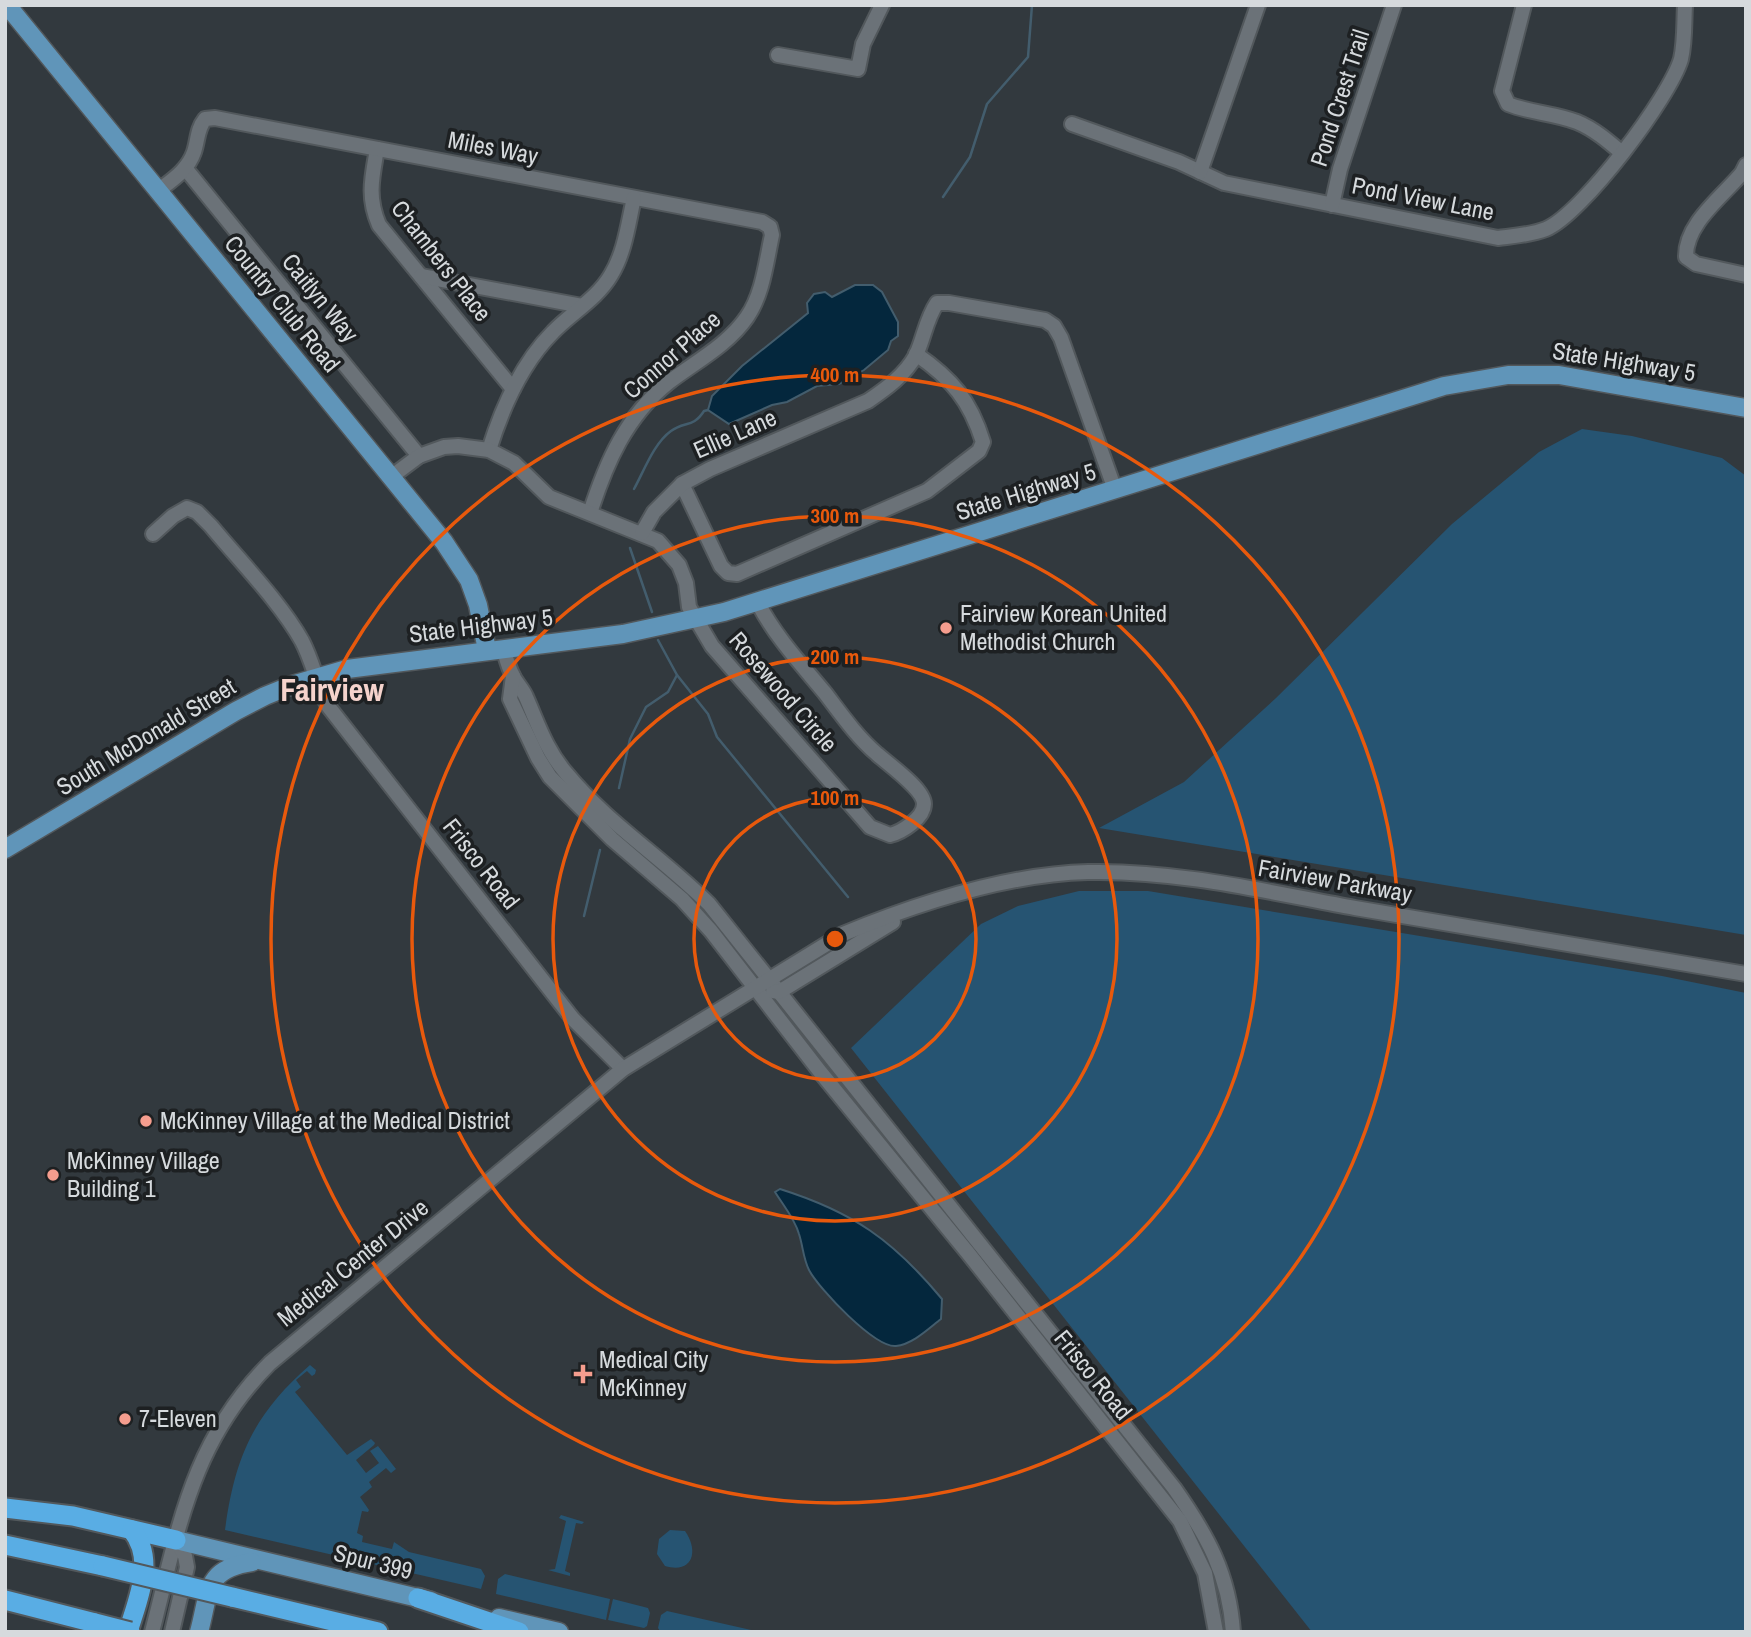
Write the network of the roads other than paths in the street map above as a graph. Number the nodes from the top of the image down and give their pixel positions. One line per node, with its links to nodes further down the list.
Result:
1 (7, 5): 14 (main road, Country Club Road)
2 (882, 5): 7 (street)
3 (1394, 5): 16 (street, Pond Crest Trail)
4 (1524, 5): 10 (street)
5 (1685, 5): 10 (street, Pond View Lane)
6 (1257, 7): 13 (street)
7 (778, 55)
8 (1072, 124): 13 (street, Pond View Lane)
9 (377, 149): 12 (street, Miles Way); 15 (street, Miles Way); 19 (street, Chambers Place)
10 (1622, 153): 16 (street, Pond View Lane)
11 (1746, 164): 18 (street)
12 (186, 168): 14 (street); 25 (street, Caitlyn Way)
13 (1200, 172): 16 (street, Pond View Lane)
14 (158, 191): 26 (main road, Country Club Road)
15 (634, 198): 17 (street, Miles Way); 20 (street)
16 (1332, 205)
17 (770, 227): 29 (street, Connor Place)
18 (1746, 275)
19 (421, 276): 20 (street); 22 (street, Chambers Place)
20 (582, 306): 22 (street)
21 (916, 354): 27 (street, Ellie Lane); 27 (street); 28 (street, Ellie Lane)
22 (513, 388): 24 (street)
23 (1746, 408): 28 (main road, State Highway 5)
24 (489, 450): 25 (street); 29 (street)
25 (419, 456): 26 (street)
26 (391, 477): 34 (main road, Country Club Road)
27 (682, 484): 30 (street, Ellie Lane)
28 (1115, 490): 32 (main road, State Highway 5)
29 (590, 513): 30 (street)
30 (642, 533): 33 (street)
31 (153, 534): 35 (street, Frisco Road)
32 (758, 603): 33 (main road, State Highway 5); 33 (street, Rosewood Circle)
33 (694, 619): 34 (main road, State Highway 5)
34 (495, 649): 35 (main road, State Highway 5); 36 (street)
35 (316, 677): 37 (main road, South McDonald Street); 43 (street, Frisco Road)
36 (624, 839): 40 (street); 41 (street, Frisco Road)
37 (5, 849)
38 (917, 909): 39 (street, Fairview Parkway); 40 (street, Fairview Parkway); 42 (street, Fairview Parkway)
39 (1746, 974)
40 (768, 979): 41 (street, Fairview Parkway); 42 (street)
41 (754, 987): 42 (street); 43 (street, Fairview Parkway); 45 (street, Frisco Road)
42 (779, 992): 44 (street)
43 (623, 1069): 51 (street, Medical Center Drive)
44 (881, 1121): 45 (street); 46 (street)
45 (868, 1132): 47 (street, Frisco Road)
46 (1027, 1303): 47 (street); 49 (street)
47 (1014, 1313): 49 (street, Frisco Road)
48 (5, 1508): 50 (highway)
49 (1187, 1518): 63 (street, Frisco Road); 64 (street)
50 (132, 1530): 51 (highway); 56 (highway)
51 (176, 1540): 53 (main road, Spur 399); 57 (street, Medical Center Drive); 58 (street)
52 (5, 1545): 60 (highway, bridge)
53 (262, 1561): 54 (main road, Spur 399); 59 (main road)
54 (418, 1598): 61 (highway); 62 (main road, Spur 399)
55 (5, 1600): 56 (highway, bridge)
56 (129, 1632)
57 (152, 1632)
58 (172, 1632)
59 (199, 1632)
60 (378, 1632)
61 (519, 1632)
62 (559, 1632)
63 (1216, 1632)
64 (1233, 1632)

